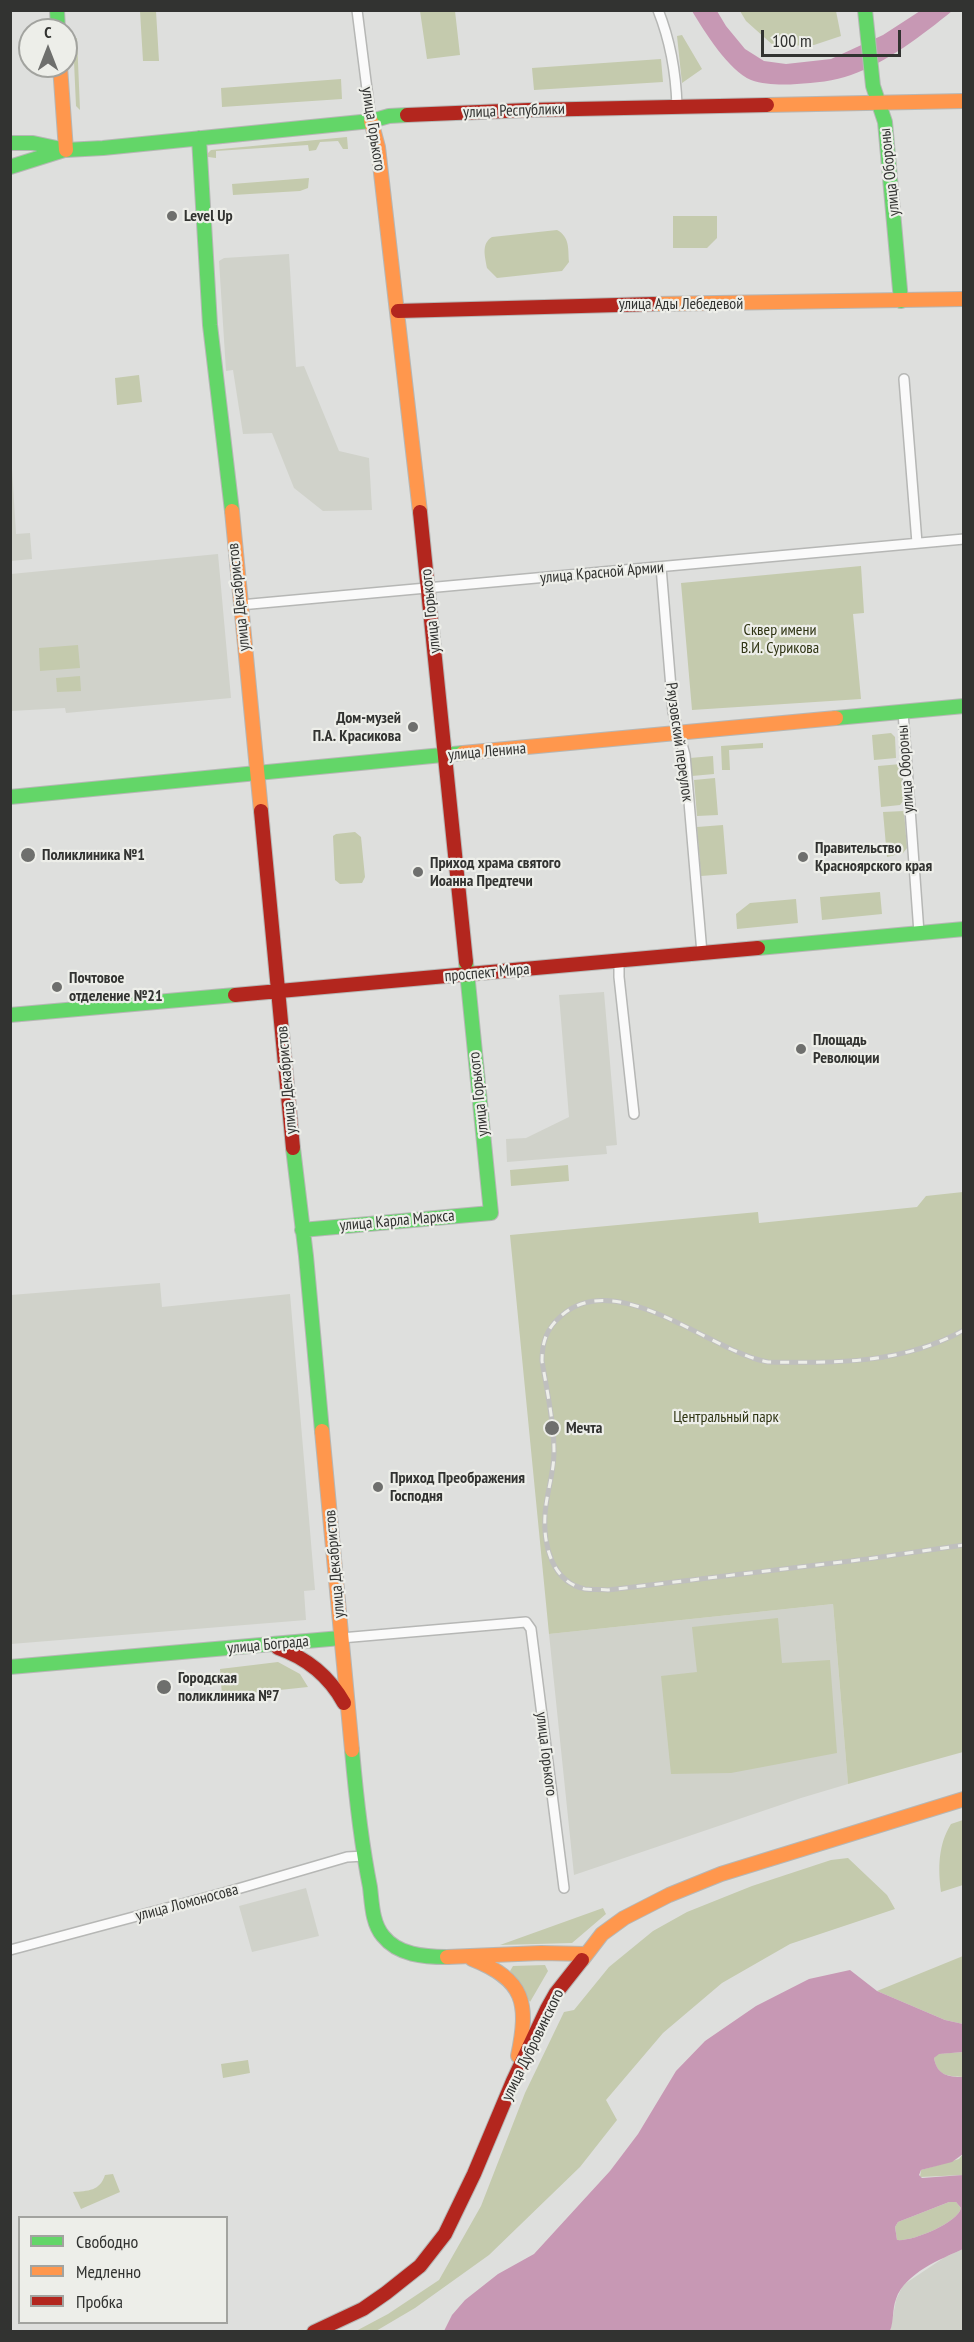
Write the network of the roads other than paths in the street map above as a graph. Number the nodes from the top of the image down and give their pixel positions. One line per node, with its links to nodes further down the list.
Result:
1 (357, 10): 8 (street, улица Горького)
2 (658, 10): 7 (street)
3 (865, 10): 6 (main road, улица Обороны)
4 (61, 78): 11 (main road)
5 (963, 101): 6 (main road, улица Республики)
6 (877, 104): 7 (main road, улица Республики); 14 (main road, улица Обороны)
7 (677, 106): 8 (main road, улица Республики)
8 (371, 121): 9 (main road, улица Республики); 15 (main road, улица Горького)
9 (199, 138): 11 (main road, улица Республики); 21 (main road, улица Декабристов)
10 (10, 143): 11 (main road, улица Республики)
11 (66, 150): 12 (main road, улица Республики)
12 (10, 167)
13 (963, 299): 14 (main road, улица Ады Лебедевой)
14 (901, 301): 15 (main road, улица Ады Лебедевой)
15 (398, 311): 20 (main road, улица Горького)
16 (904, 379): 18 (street)
17 (963, 539): 18 (street, улица Красной Армии)
18 (917, 543): 19 (street, улица Красной Армии)
19 (661, 567): 20 (street, улица Красной Армии); 24 (street, Ряузовский переулок)
20 (429, 587): 21 (street, улица Красной Армии); 25 (main road, улица Горького)
21 (240, 605): 26 (main road, улица Декабристов)
22 (963, 706): 23 (main road, улица Ленина)
23 (903, 712): 24 (main road, улица Ленина); 29 (street, улица Обороны)
24 (679, 734): 25 (main road, улица Ленина); 30 (street, Ряузовский переулок)
25 (446, 756): 26 (main road, улица Ленина); 32 (main road, улица Горького)
26 (258, 772): 27 (main road, улица Ленина); 33 (main road, улица Декабристов)
27 (10, 797)
28 (963, 929): 29 (main road, проспект Мира)
29 (918, 933): 30 (main road, проспект Мира)
30 (702, 953): 31 (main road, проспект Мира)
31 (619, 961): 32 (main road, проспект Мира); 35 (street)
32 (467, 974): 33 (main road, проспект Мира); 36 (main road, улица Горького)
33 (278, 991): 34 (main road, проспект Мира); 37 (main road, улица Декабристов)
34 (10, 1015)
35 (634, 1114)
36 (491, 1213): 37 (main road, улица Карла Маркса)
37 (302, 1230): 39 (main road, улица Декабристов)
38 (526, 1622): 39 (street, улица Бограда); 45 (street, улица Горького)
39 (341, 1638): 40 (main road, улица Бограда); 42 (main road, улица Декабристов)
40 (269, 1645): 41 (main road, улица Бограда); 42 (main road)
41 (10, 1667)
42 (348, 1713): 44 (main road, улица Декабристов)
43 (963, 1799): 47 (main road, улица Дубровинского)
44 (364, 1856): 46 (street, улица Ломоносова); 48 (main road, улица Декабристов)
45 (564, 1888)
46 (10, 1950)
47 (586, 1954): 48 (main road, улица Декабристов); 49 (main road, улица Дубровинского)
48 (461, 1956): 49 (main road)
49 (513, 2081): 50 (main road, улица Дубровинского)
50 (314, 2331)

